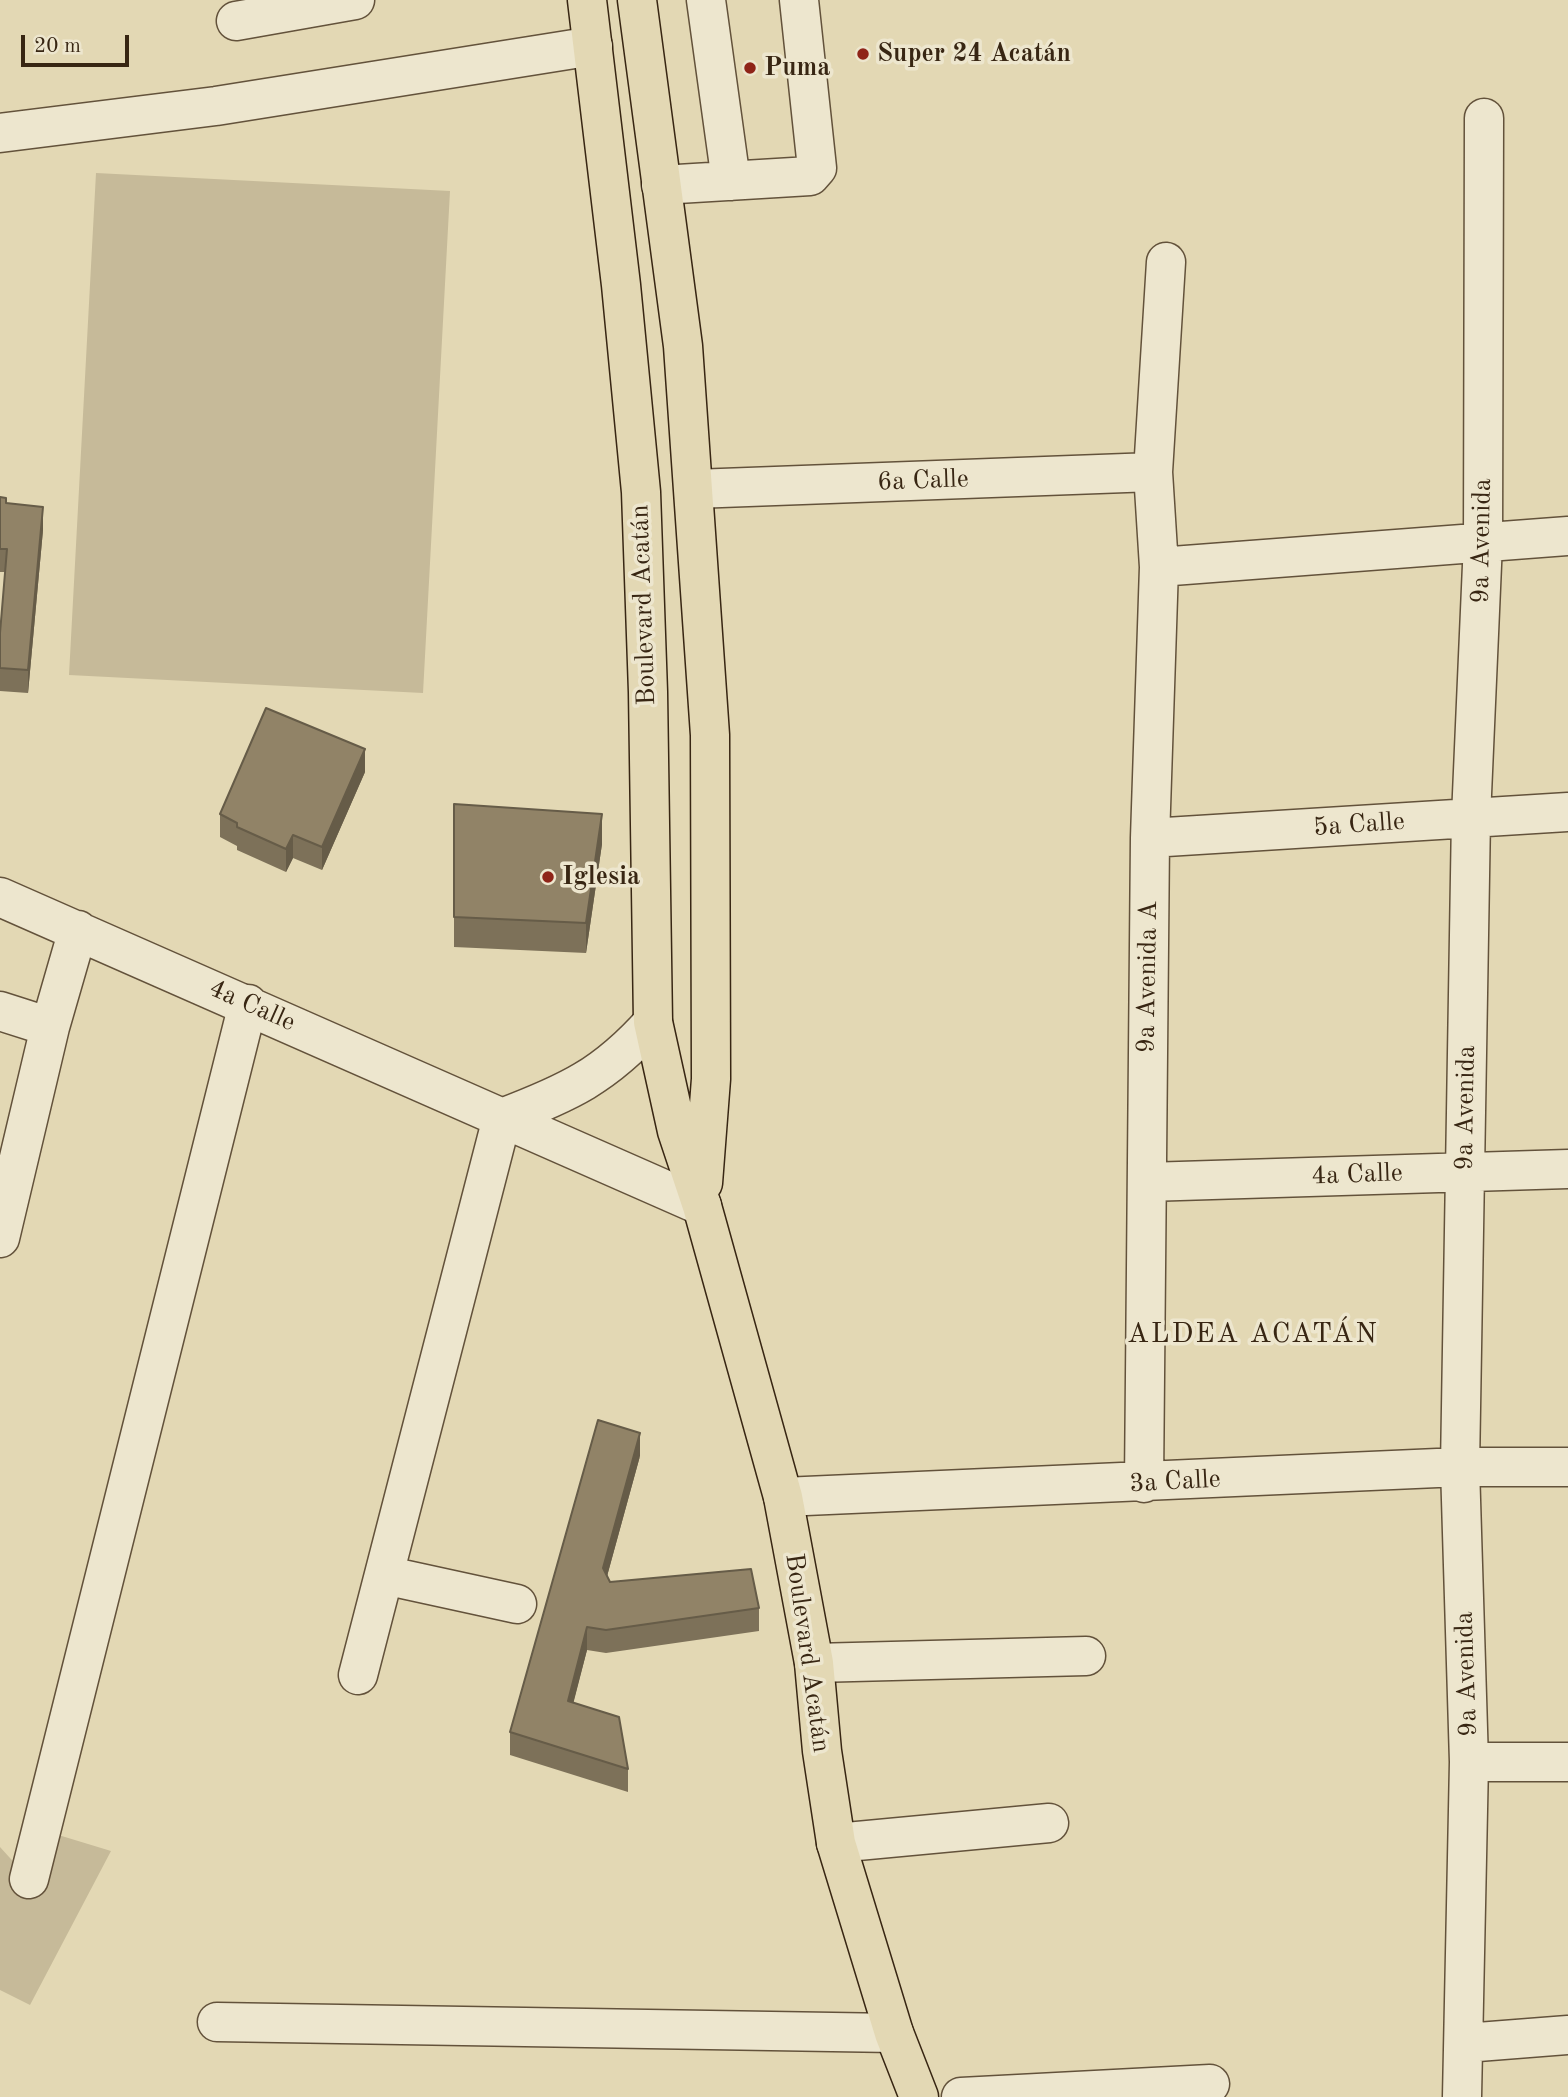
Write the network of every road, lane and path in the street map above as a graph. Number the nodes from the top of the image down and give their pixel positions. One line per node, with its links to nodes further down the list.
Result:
1 (355, 0): 6 (street)
2 (587, 0): 7 (main road, Boulevard Acatán)
3 (638, 0): 11 (main road, Boulevard Acatán)
4 (706, 0): 10 (street)
5 (799, 0): 10 (street)
6 (236, 21)
7 (593, 46): 9 (street); 25 (main road, Boulevard Acatán)
8 (1483, 118): 16 (street, 9a Avenida)
9 (0, 132)
10 (731, 181): 11 (street)
11 (661, 185): 14 (main road, Boulevard Acatán)
12 (1166, 262): 13 (street)
13 (1153, 472): 14 (street, 6a Calle); 17 (street, 9a Avenida A)
14 (694, 489): 28 (main road, Boulevard Acatán)
15 (1568, 536): 16 (street)
16 (1483, 542): 17 (street); 19 (street, 9a Avenida)
17 (1159, 567): 20 (street, 9a Avenida A)
18 (1568, 811): 19 (street, 5a Calle)
19 (1471, 817): 20 (street, 5a Calle); 30 (street, 9a Avenida)
20 (1150, 838): 31 (street, 9a Avenida A)
21 (0, 897): 22 (street, 4a Calle)
22 (78, 930): 23 (street, 4a Calle); 26 (street)
23 (247, 1004): 27 (street, 4a Calle); 47 (street)
24 (0, 1011): 26 (street)
25 (653, 1023): 27 (street); 28 (main road, Boulevard Acatán)
26 (50, 1027): 33 (street)
27 (502, 1118): 32 (street, 4a Calle); 38 (street)
28 (692, 1129): 32 (main road, Boulevard Acatán)
29 (1568, 1169): 30 (street, 4a Calle)
30 (1465, 1171): 31 (street, 4a Calle); 35 (street, 9a Avenida)
31 (1147, 1182): 36 (street, 9a Avenida A)
32 (702, 1206): 37 (main road, Boulevard Acatán)
33 (0, 1238)
34 (1568, 1467): 35 (street, 3a Calle)
35 (1460, 1468): 36 (street, 3a Calle); 43 (street, 9a Avenida)
36 (1144, 1483): 37 (street, 3a Calle)
37 (783, 1497): 41 (main road, Boulevard Acatán)
38 (384, 1575): 39 (street); 42 (street)
39 (517, 1604)
40 (1086, 1656): 41 (street)
41 (814, 1663): 46 (main road, Boulevard Acatán)
42 (358, 1675)
43 (1469, 1762): 44 (street); 51 (street, 9a Avenida)
44 (1568, 1762)
45 (1049, 1822): 46 (street)
46 (836, 1843): 49 (main road, Boulevard Acatán)
47 (29, 1879)
48 (216, 2022): 49 (street)
49 (894, 2034): 53 (main road, Boulevard Acatán)
50 (1568, 2035): 51 (street)
51 (1465, 2042): 55 (street, 9a Avenida)
52 (1210, 2084): 54 (street)
53 (919, 2097)
54 (961, 2097)
55 (1462, 2097)

